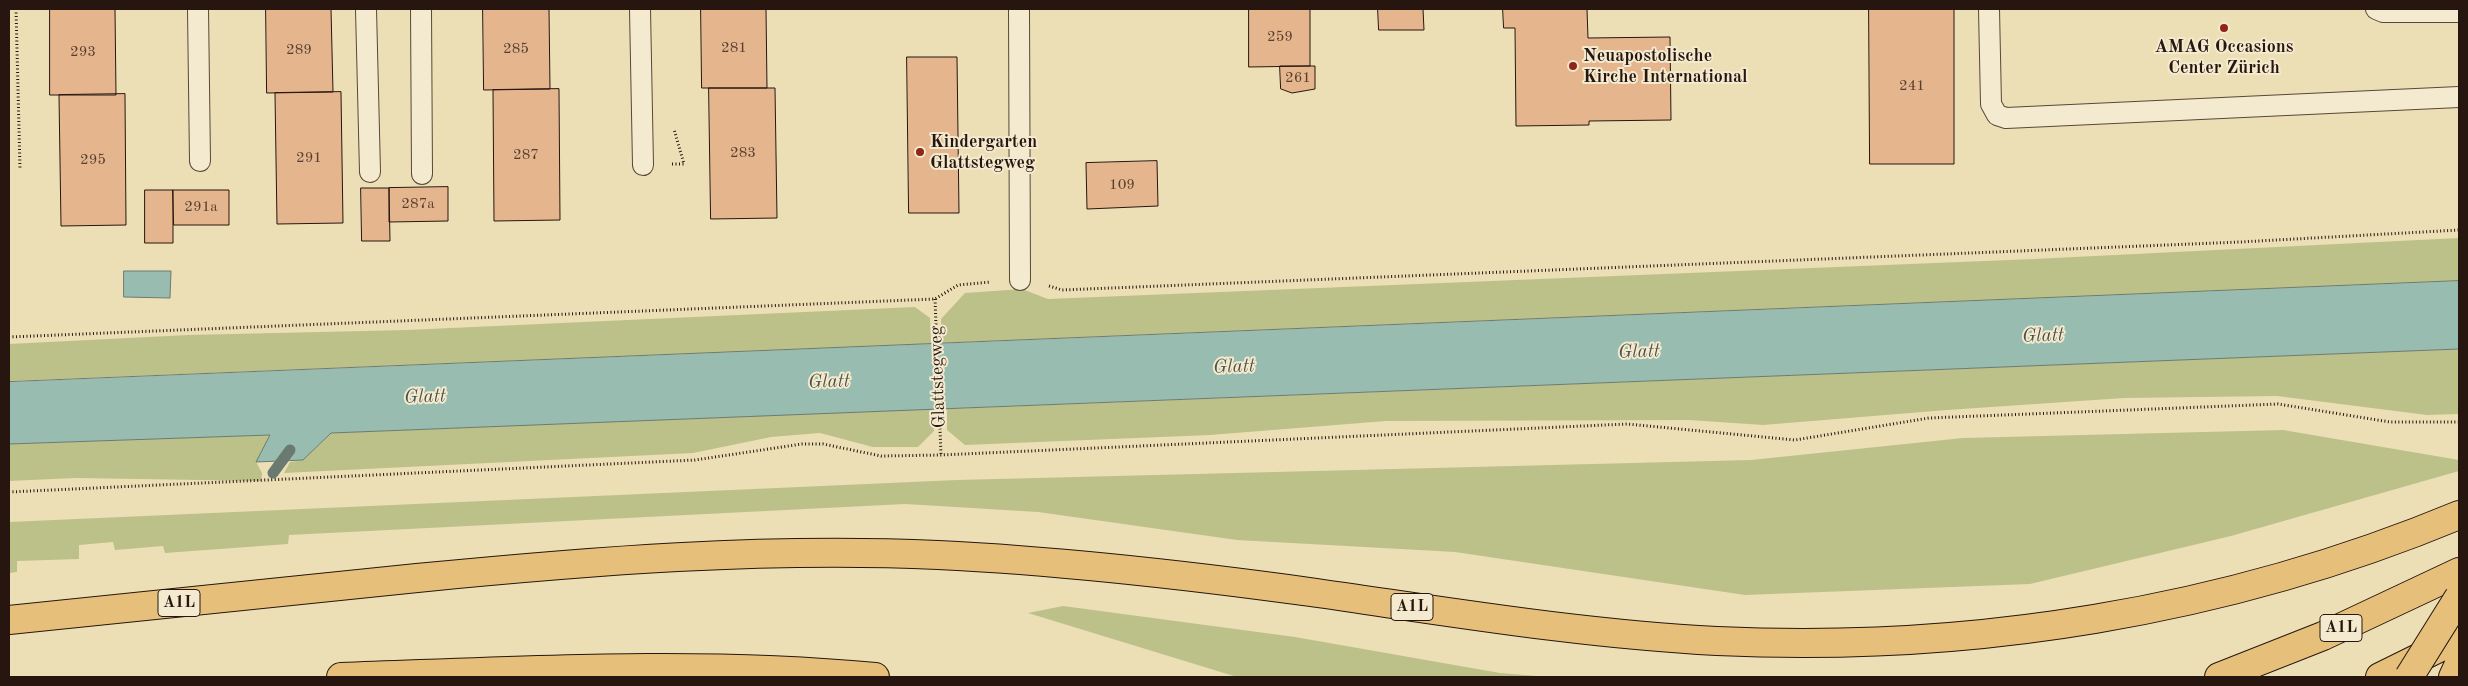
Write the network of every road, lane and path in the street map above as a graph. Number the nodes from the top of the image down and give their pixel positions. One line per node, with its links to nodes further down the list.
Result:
1 (16, 9): 13 (path)
2 (198, 9): 11 (lane)
3 (366, 9): 14 (lane)
4 (422, 9): 15 (lane)
5 (640, 9): 12 (lane)
6 (1019, 9): 17 (lane)
7 (1989, 9): 10 (lane)
8 (2376, 9): 9 (lane)
9 (2459, 12)
10 (2459, 97)
11 (200, 161)
12 (643, 165)
13 (20, 169)
14 (370, 172)
15 (422, 174)
16 (2459, 230): 18 (path)
17 (1020, 280): 19 (path)
18 (1062, 290)
19 (936, 299): 20 (path); 22 (path, Glattstegweg)
20 (9, 338)
21 (2459, 422): 22 (path)
22 (940, 455): 23 (path)
23 (9, 492)
24 (2459, 516): 27 (highway, A1L)
25 (2459, 572): 32 (highway, A1L)
26 (2459, 597): 34 (highway, bridge)
27 (9, 620)
28 (2459, 638): 33 (highway)
29 (2459, 664): 35 (highway)
30 (341, 677): 31 (highway)
31 (874, 677)
32 (2219, 677)
33 (2380, 677)
34 (2409, 677)
35 (2452, 677)

